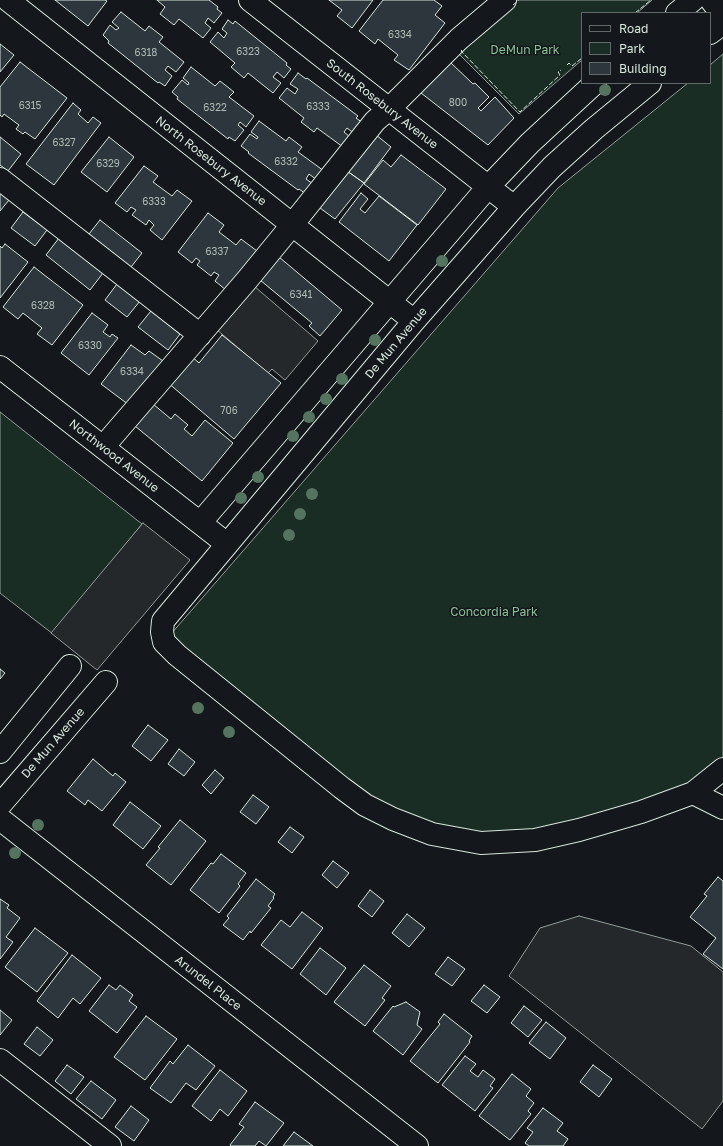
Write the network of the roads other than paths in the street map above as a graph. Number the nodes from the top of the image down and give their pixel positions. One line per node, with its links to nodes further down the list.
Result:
1 (8, 0): 16 (street, North Rosebury Avenue)
2 (250, 0): 12 (street, South Rosebury Avenue)
3 (693, 0): 6 (street)
4 (711, 0): 7 (street)
5 (496, 2): 12 (street)
6 (679, 12)
7 (723, 16)
8 (723, 23): 9 (street)
9 (711, 32)
10 (594, 84): 14 (street)
11 (649, 84): 15 (street, De Mun Avenue)
12 (389, 109): 14 (street, South Rosebury Avenue); 16 (street)
13 (0, 178): 19 (street)
14 (488, 186): 15 (street, South Rosebury Avenue); 17 (street)
15 (514, 207): 18 (street, De Mun Avenue)
16 (292, 225): 17 (street, North Rosebury Avenue); 19 (street)
17 (389, 302): 18 (street, North Rosebury Avenue); 22 (street)
18 (414, 321): 23 (street, De Mun Avenue)
19 (200, 335): 21 (street)
20 (0, 367): 21 (street, Northwood Avenue)
21 (103, 447): 22 (street, Northwood Avenue)
22 (200, 523): 23 (street, Northwood Avenue)
23 (227, 544): 28 (street, De Mun Avenue)
24 (70, 666): 26 (street)
25 (106, 682): 29 (street, De Mun Avenue)
26 (0, 752)
27 (723, 769): 28 (street)
28 (693, 793): 30 (street)
29 (0, 805)
30 (723, 808)
31 (0, 819): 34 (street, Arundel Place)
32 (0, 1060): 33 (street)
33 (110, 1146)
34 (417, 1146)

